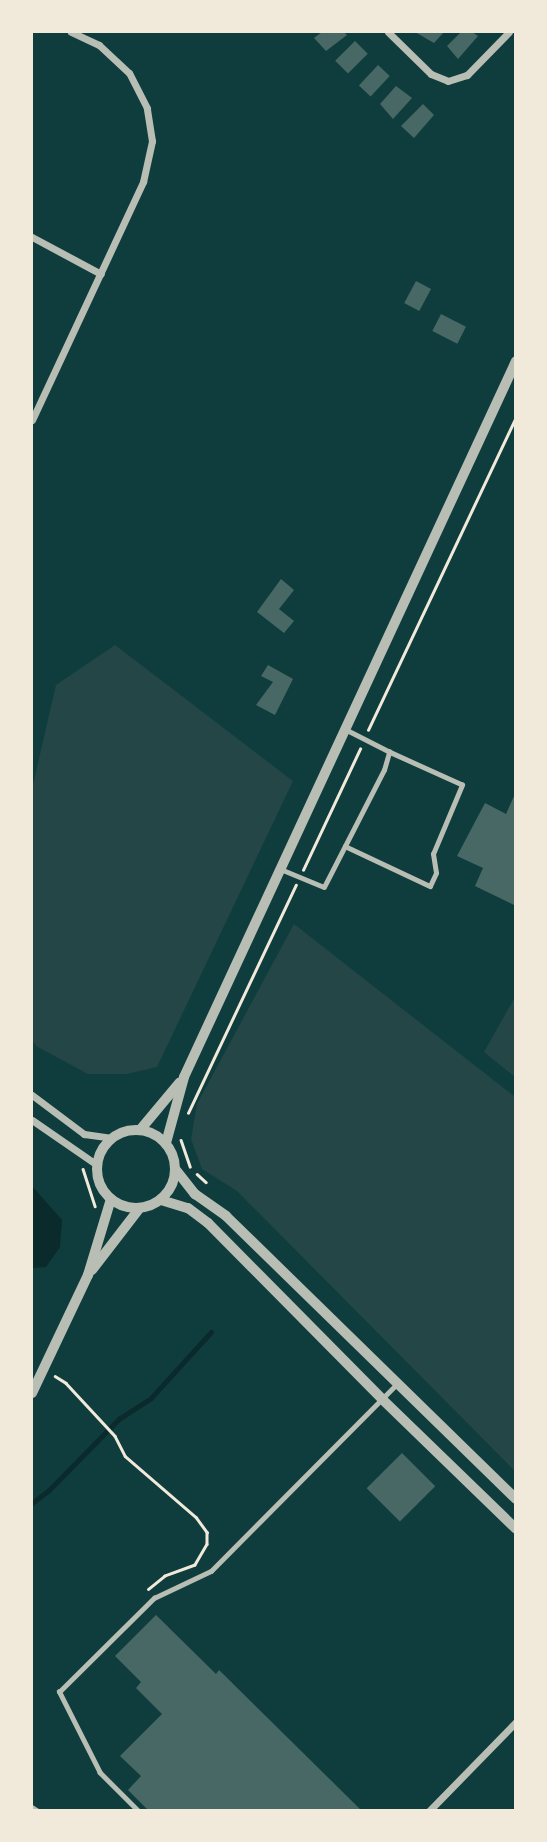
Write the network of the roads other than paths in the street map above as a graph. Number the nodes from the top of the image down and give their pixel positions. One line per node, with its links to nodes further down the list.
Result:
1 (71, 32): 5 (street)
2 (388, 32): 3 (street)
3 (509, 32)
4 (32, 237): 5 (street)
5 (101, 274): 7 (street)
6 (516, 361): 8 (street)
7 (32, 421)
8 (345, 730): 9 (lane); 11 (street)
9 (389, 752): 10 (lane); 10 (lane)
10 (345, 846): 11 (lane)
11 (280, 869): 12 (street)
12 (184, 1077): 15 (street); 17 (street)
13 (32, 1095): 16 (street)
14 (32, 1120): 18 (street)
15 (140, 1130): 16 (street); 17 (street)
16 (112, 1138): 18 (street)
17 (166, 1143): 19 (street)
18 (97, 1165): 20 (street)
19 (176, 1170): 21 (street); 24 (street)
20 (111, 1199): 22 (street); 23 (street)
21 (162, 1200): 22 (street); 26 (street)
22 (139, 1209): 23 (street)
23 (89, 1275): 25 (street)
24 (397, 1384): 26 (lane); 27 (street)
25 (32, 1393)
26 (383, 1400): 28 (street); 32 (lane)
27 (516, 1499)
28 (516, 1528)
29 (516, 1722): 33 (street)
30 (32, 1807): 31 (lane)
31 (38, 1811)
32 (138, 1811)
33 (429, 1811)

